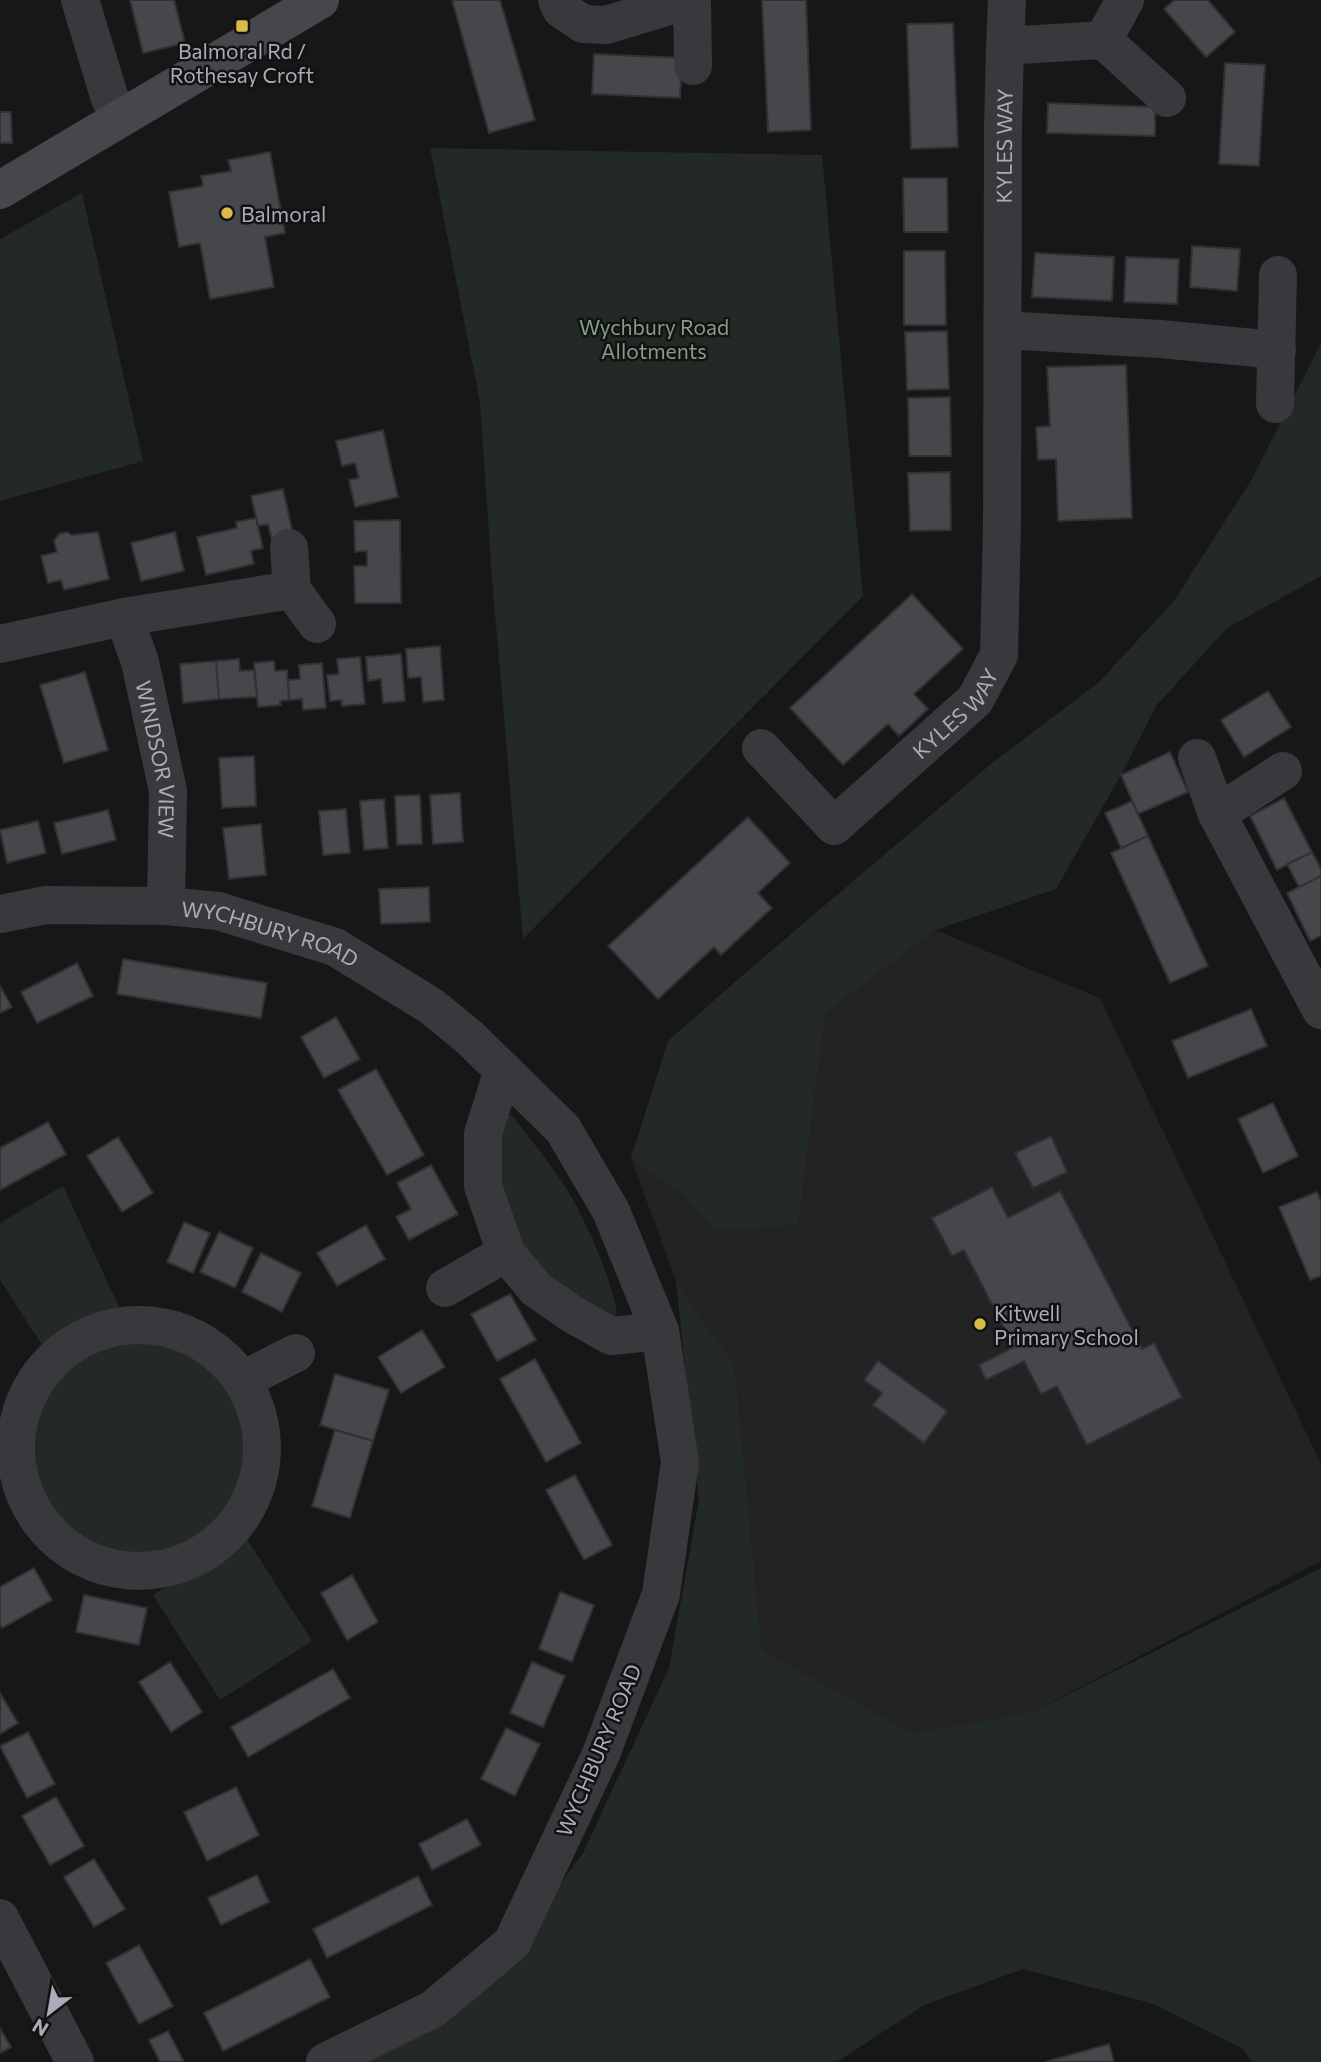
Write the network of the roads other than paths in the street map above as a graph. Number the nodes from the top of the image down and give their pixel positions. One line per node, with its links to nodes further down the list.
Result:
1 (80, 0): 11 (street)
2 (320, 0): 11 (street)
3 (557, 0): 4 (street)
4 (691, 0): 9 (street)
5 (1007, 0): 8 (street, KYLES WAY)
6 (1125, 0): 7 (street)
7 (1103, 40): 8 (street); 10 (street)
8 (1004, 46): 14 (street, KYLES WAY)
9 (693, 66)
10 (1167, 98)
11 (121, 117): 12 (street)
12 (0, 190)
13 (1278, 275): 15 (street)
14 (1004, 330): 15 (street); 22 (street, KYLES WAY)
15 (1276, 350): 16 (street)
16 (1275, 404)
17 (289, 548): 18 (street)
18 (292, 590): 19 (street); 20 (street)
19 (124, 617): 21 (street); 26 (street, WINDSOR VIEW)
20 (317, 624)
21 (0, 644)
22 (761, 748)
23 (1197, 758): 25 (street)
24 (1283, 771): 25 (street)
25 (1217, 814): 28 (street)
26 (166, 906): 27 (street, WYCHBURY ROAD); 29 (street, WYCHBURY ROAD)
27 (0, 914)
28 (1321, 1010)
29 (503, 1070): 30 (street); 32 (street, WYCHBURY ROAD)
30 (506, 1253): 31 (street); 32 (street)
31 (445, 1288)
32 (660, 1331): 38 (street, WYCHBURY ROAD)
33 (296, 1353): 34 (street)
34 (243, 1380): 35 (street); 35 (street)
35 (13, 1504)
36 (0, 1918): 37 (street)
37 (75, 2062)
38 (325, 2062)

